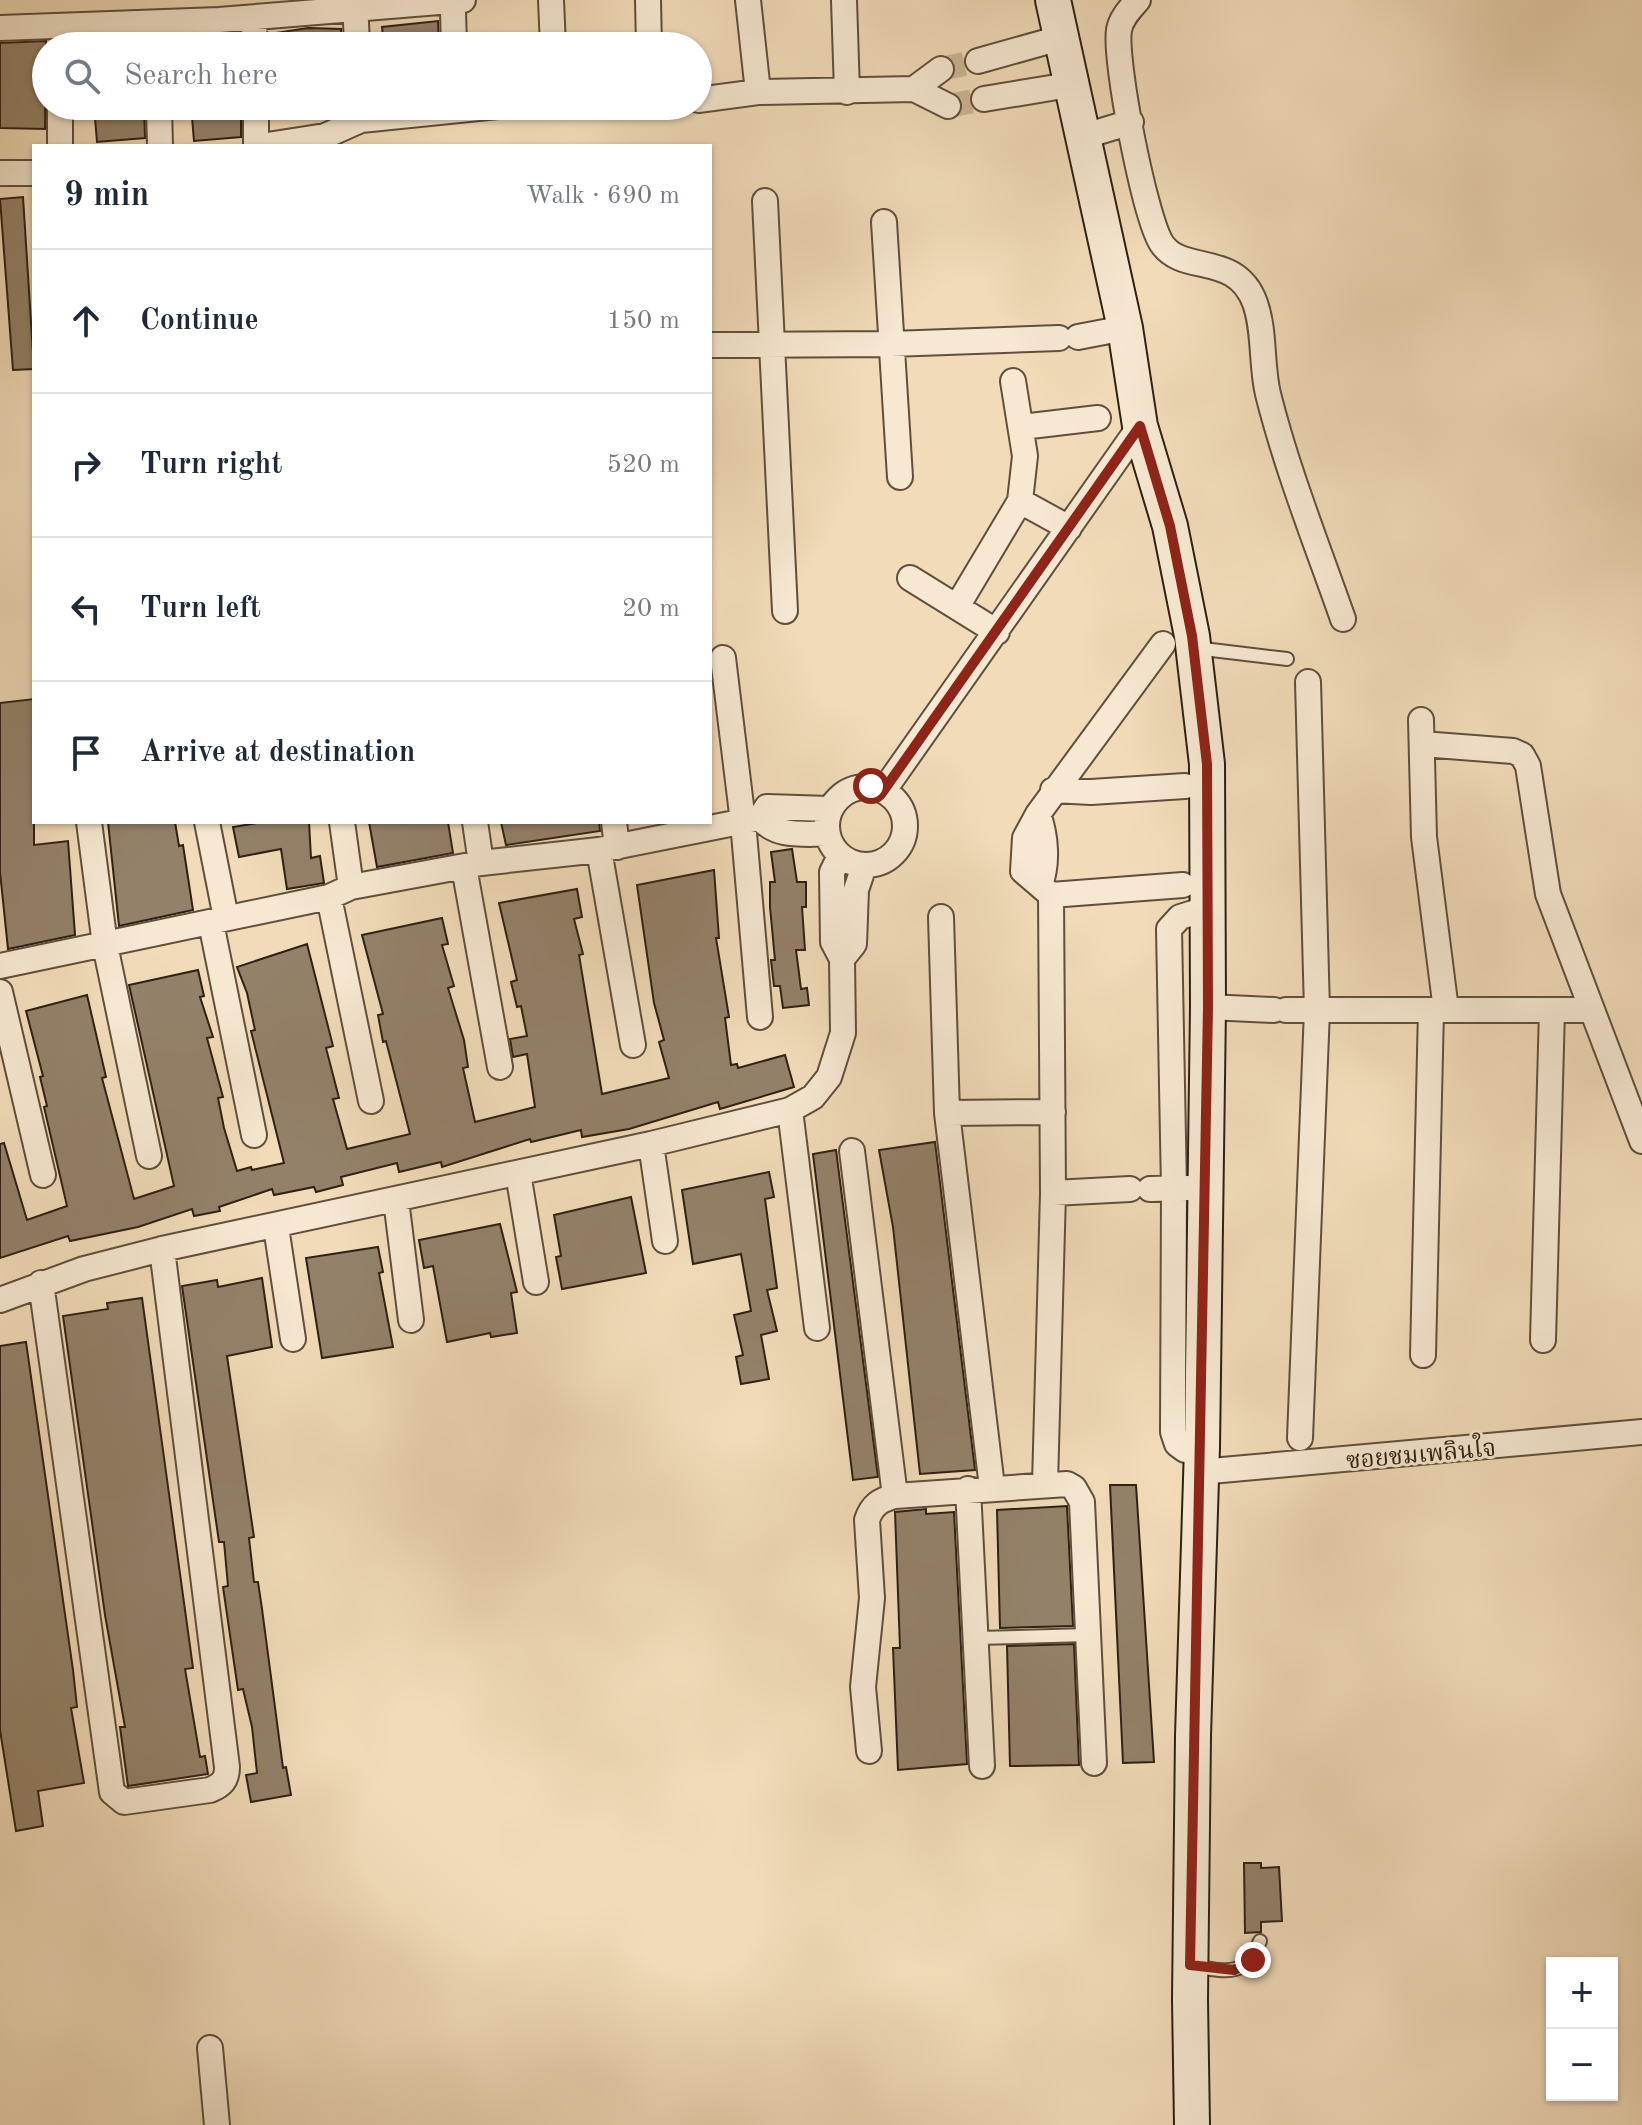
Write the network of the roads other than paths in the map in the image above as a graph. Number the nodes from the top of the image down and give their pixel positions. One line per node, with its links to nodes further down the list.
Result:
1 (551, 0): 10 (street)
2 (648, 0): 11 (street)
3 (748, 0): 17 (street)
4 (1053, 0): 12 (street)
5 (1138, 0): 27 (street)
6 (852, 1): 18 (street)
7 (458, 6): 8 (street); 9 (street)
8 (0, 28)
9 (455, 32)
10 (552, 32)
11 (649, 32)
12 (1060, 38): 13 (street); 15 (street)
13 (978, 61)
14 (941, 69): 16 (street)
15 (1069, 85): 20 (street); 27 (street)
16 (914, 89): 18 (street); 21 (street)
17 (758, 92): 18 (street); 19 (street)
18 (847, 92)
19 (712, 98)
20 (984, 99)
21 (948, 106)
22 (60, 120): 28 (street)
23 (159, 120): 29 (street)
24 (257, 120): 30 (street)
25 (350, 120): 31 (street)
26 (361, 120): 32 (street)
27 (1108, 130): 37 (street); 51 (street)
28 (60, 144)
29 (160, 144)
30 (258, 144)
31 (271, 144)
32 (361, 144)
33 (0, 173): 34 (street)
34 (32, 173)
35 (765, 201): 40 (street)
36 (884, 222): 38 (street)
37 (1125, 328): 38 (street); 43 (street)
38 (891, 344): 40 (street); 45 (street)
39 (712, 345): 40 (street)
40 (775, 345): 50 (street)
41 (1013, 381): 44 (street)
42 (1098, 418): 44 (street)
43 (1140, 426): 47 (street); 53 (street)
44 (1022, 427): 46 (street)
45 (900, 477)
46 (1020, 501): 47 (street); 49 (street)
47 (1069, 528): 52 (street)
48 (910, 578): 49 (street)
49 (958, 605): 52 (street)
50 (785, 611)
51 (1343, 619)
52 (997, 632): 58 (street)
53 (1189, 648): 55 (lane); 59 (street); 75 (street)
54 (723, 658): 61 (street)
55 (1287, 659)
56 (1308, 682): 83 (street)
57 (1185, 786): 59 (street)
58 (884, 790): 60 (street); 71 (street)
59 (1053, 790): 73 (street)
60 (830, 809): 61 (street); 67 (street)
61 (751, 820): 67 (street); 68 (street); 87 (street)
62 (89, 824): 78 (street)
63 (207, 824): 77 (street)
64 (342, 824): 74 (street)
65 (475, 824): 70 (street)
66 (614, 824): 68 (street)
67 (827, 834): 69 (street)
68 (608, 848): 70 (street); 88 (street)
69 (840, 856): 71 (street); 79 (street)
70 (472, 865): 74 (street); 89 (street)
71 (864, 866): 79 (street)
72 (1183, 885): 73 (street)
73 (1046, 890): 92 (street)
74 (340, 892): 77 (street); 90 (street)
75 (1209, 908): 82 (street); 101 (street)
76 (941, 917): 93 (street)
77 (219, 921): 78 (street); 94 (street)
78 (105, 945): 80 (street); 98 (street)
79 (842, 959): 91 (street)
80 (0, 966)
81 (0, 992): 100 (street)
82 (1218, 1008): 83 (street); 101 (street)
83 (1317, 1010): 84 (street); 116 (street)
84 (1438, 1010): 85 (street); 86 (street); 114 (street)
85 (1552, 1010): 86 (street); 113 (street)
86 (1591, 1010): 95 (street)
87 (760, 1017)
88 (633, 1045)
89 (500, 1067)
90 (371, 1101)
91 (790, 1110): 96 (street); 111 (street)
92 (1053, 1112): 93 (street); 102 (street)
93 (947, 1113): 119 (street)
94 (254, 1135)
95 (1642, 1141)
96 (651, 1144): 99 (street); 105 (street)
97 (852, 1151): 120 (street)
98 (149, 1156)
99 (518, 1173): 103 (street); 107 (street)
100 (43, 1175)
101 (1165, 1189): 102 (street); 117 (street)
102 (1053, 1193): 118 (street)
103 (396, 1200): 104 (street); 110 (street)
104 (276, 1227): 106 (street); 112 (street)
105 (665, 1241)
106 (162, 1249): 108 (street); 108 (street)
107 (536, 1282)
108 (41, 1283): 109 (street)
109 (0, 1300)
110 (411, 1320)
111 (817, 1328)
112 (293, 1339)
113 (1543, 1340)
114 (1423, 1355)
115 (1642, 1432): 117 (street, ซอยชมเพลินใจ)
116 (1300, 1438)
117 (1201, 1460): 127 (street)
118 (1045, 1484): 119 (street); 121 (street)
119 (980, 1488): 120 (street); 122 (street)
120 (895, 1496): 123 (street)
121 (1088, 1635): 122 (lane); 124 (street)
122 (977, 1638): 125 (street)
123 (869, 1751)
124 (1094, 1763)
125 (982, 1766)
126 (1260, 1941): 127 (lane)
127 (1199, 1967): 130 (street)
128 (210, 2048): 129 (street)
129 (217, 2125)
130 (1192, 2125)

